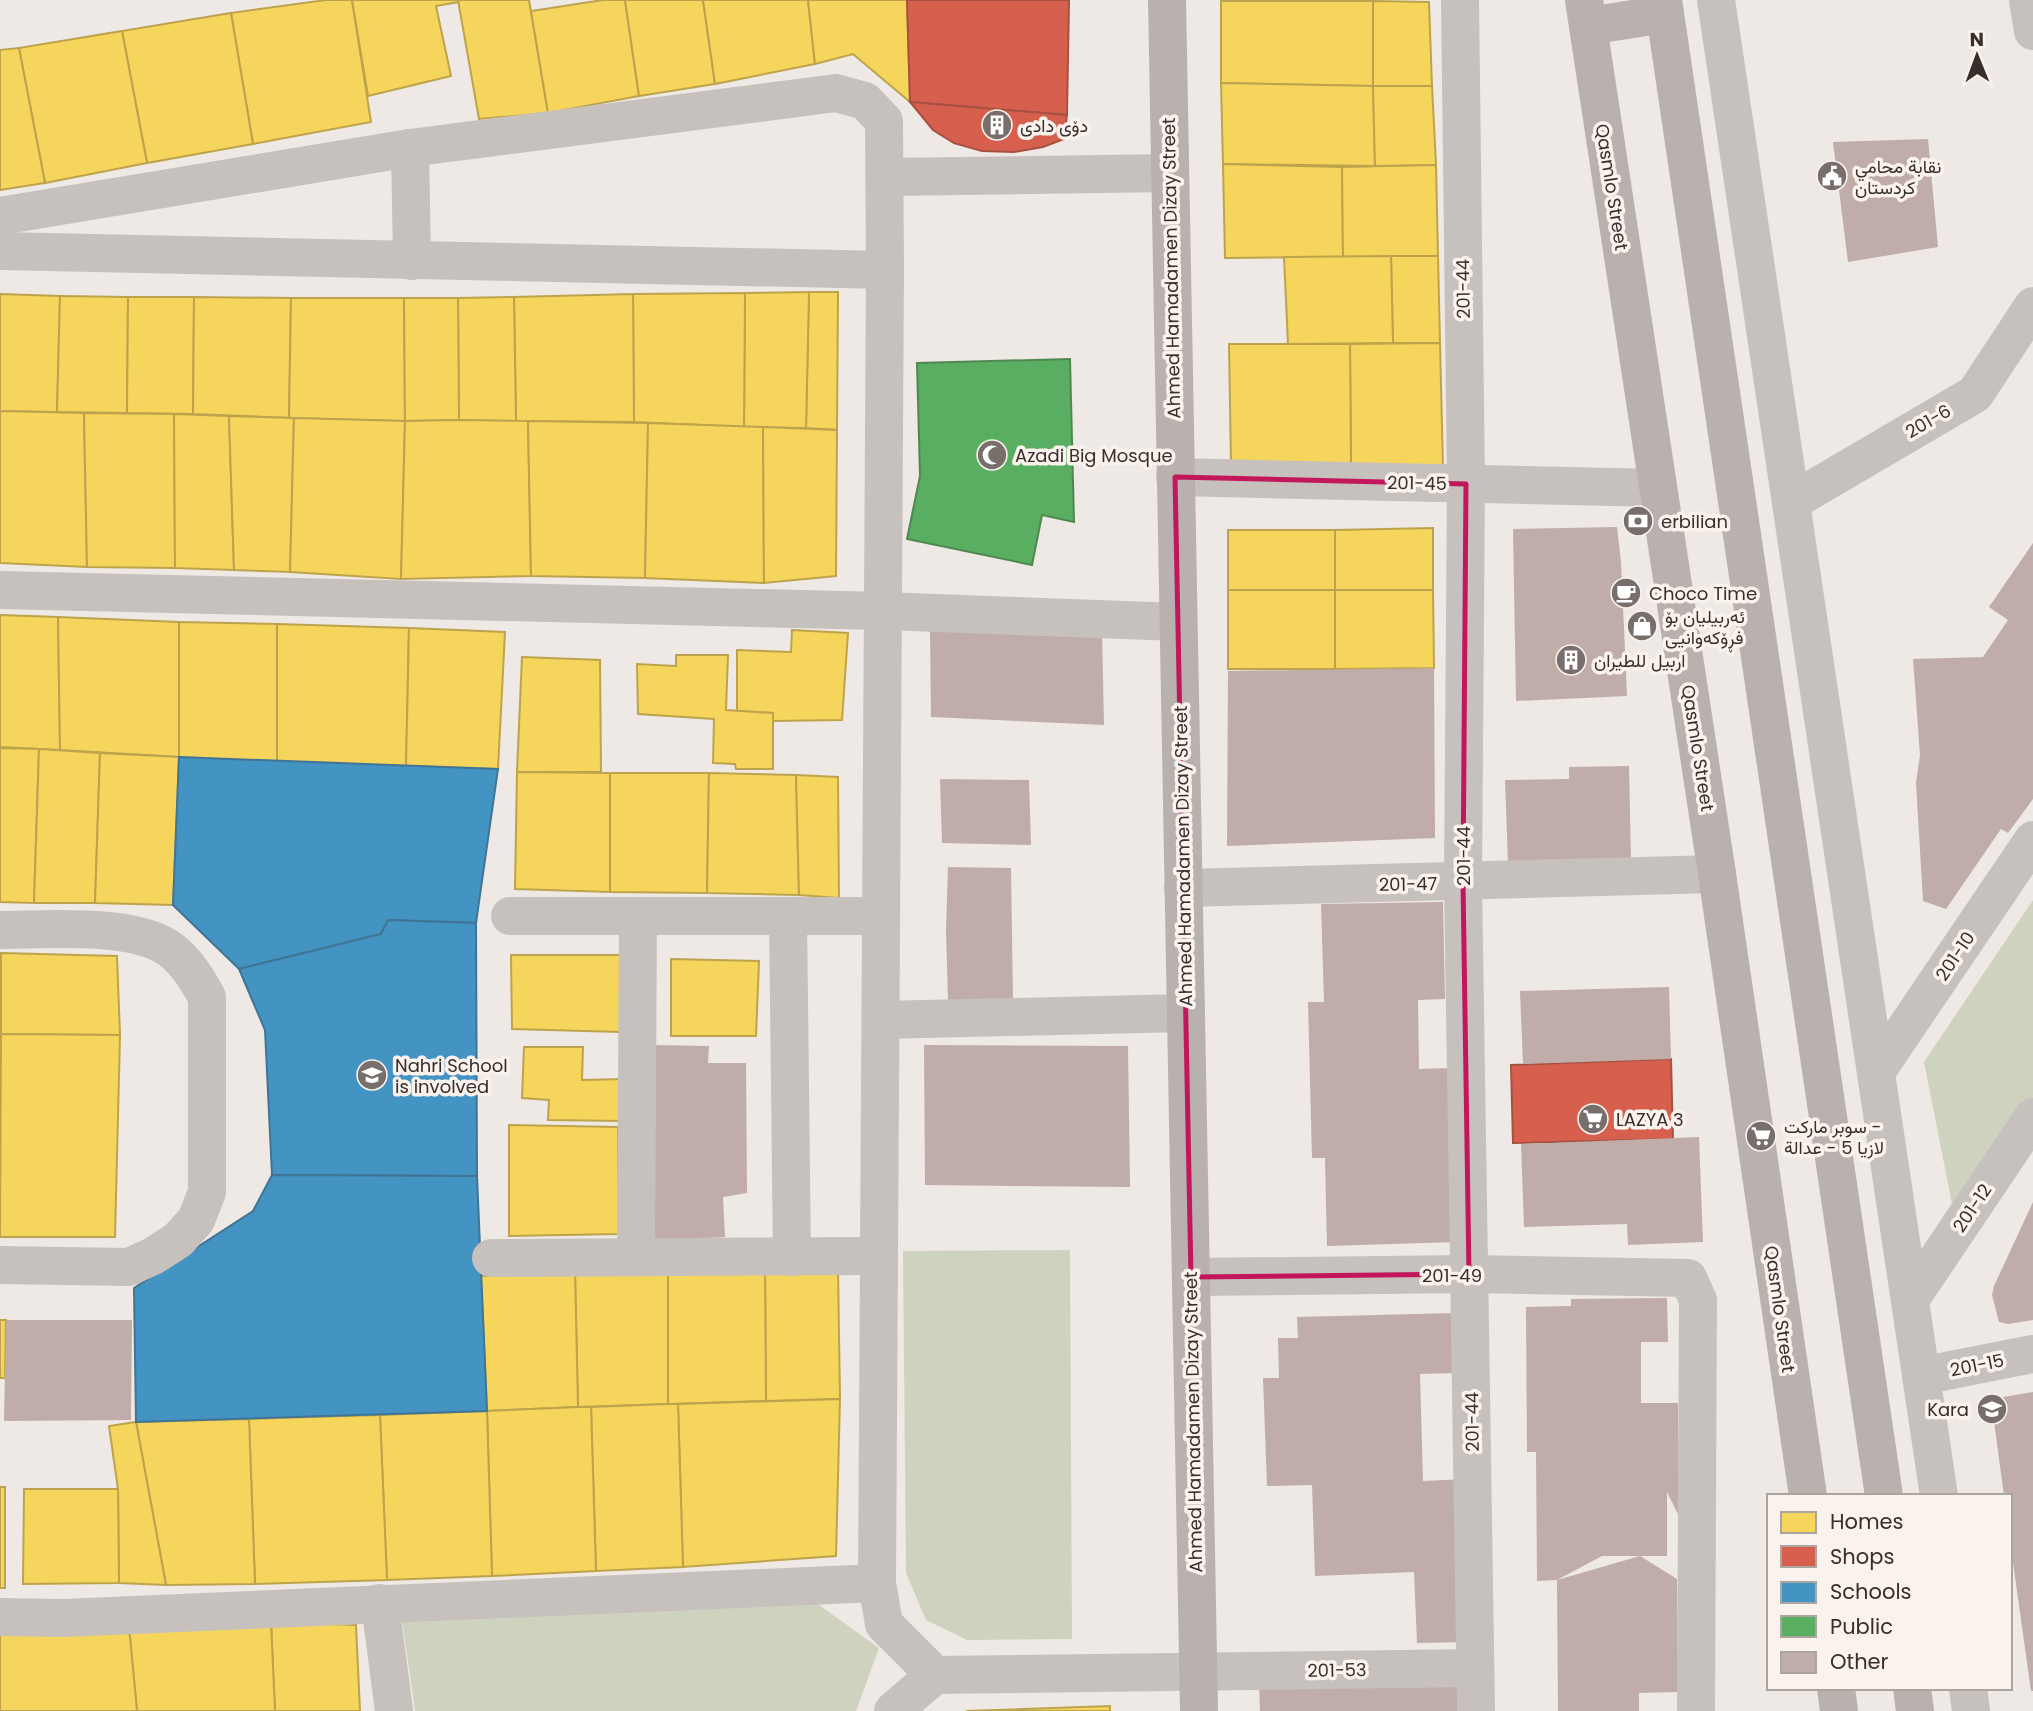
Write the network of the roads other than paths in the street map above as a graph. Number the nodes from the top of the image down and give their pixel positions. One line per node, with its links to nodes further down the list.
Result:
1 (1167, 0): 9 (main road, Ahmed Hamadamen Dizay Street)
2 (1460, 0): 17 (street, 201-44)
3 (1716, 0): 19 (street)
4 (2028, 0): 7 (street)
5 (1664, 7): 6 (main road); 47 (main road)
6 (1586, 13): 18 (main road, Qasmlo Street)
7 (2033, 31)
8 (410, 148): 10 (street); 11 (street); 13 (street)
9 (1169, 173): 10 (street); 16 (main road, Ahmed Hamadamen Dizay Street)
10 (886, 177): 14 (street)
11 (0, 216)
12 (0, 251): 13 (street)
13 (412, 261): 14 (street)
14 (885, 270): 21 (street)
15 (2033, 306): 19 (street, 201-6)
16 (1175, 477): 17 (street, 201-45); 22 (main road, Ahmed Hamadamen Dizay Street)
17 (1465, 484): 18 (street, 201-45); 25 (street, 201-44)
18 (1658, 488): 24 (main road, Qasmlo Street)
19 (1791, 502): 34 (street)
20 (0, 590): 21 (street)
21 (883, 611): 22 (street); 30 (street)
22 (1178, 622): 26 (main road, Ahmed Hamadamen Dizay Street)
23 (2033, 840): 34 (street, 201-10)
24 (1717, 874): 25 (street, 201-47); 46 (main road, Qasmlo Street)
25 (1463, 882): 26 (street, 201-47); 41 (street, 201-44)
26 (1183, 888): 32 (main road, Ahmed Hamadamen Dizay Street)
27 (510, 916): 28 (street)
28 (638, 916): 29 (street); 37 (street)
29 (789, 916): 30 (street); 38 (street)
30 (881, 916): 33 (street)
31 (0, 930): 40 (street)
32 (1185, 1013): 33 (street); 42 (main road, Ahmed Hamadamen Dizay Street)
33 (881, 1020): 36 (street)
34 (1876, 1072): 43 (street)
35 (2033, 1116): 43 (street, 201-12)
36 (879, 1256): 38 (street); 49 (street)
37 (636, 1257): 38 (street); 39 (street)
38 (792, 1257)
39 (491, 1258)
40 (0, 1265)
41 (1469, 1274): 42 (street, 201-49); 52 (street, 201-44); 62 (street, 201-49)
42 (1191, 1276): 53 (main road, Ahmed Hamadamen Dizay Street)
43 (1910, 1300): 45 (street)
44 (2033, 1354): 45 (street, 201-15)
45 (1921, 1376): 48 (street)
46 (1808, 1494)
47 (1884, 1494)
48 (1939, 1494)
49 (877, 1583): 50 (street); 54 (street)
50 (380, 1603): 51 (street); 58 (street)
51 (0, 1617)
52 (1475, 1668): 53 (street, 201-53); 61 (street, 201-44)
53 (1198, 1673): 54 (street, 201-53); 60 (main road, Ahmed Hamadamen Dizay Street)
54 (935, 1675): 59 (street)
55 (1836, 1690): 63 (main road)
56 (1912, 1690): 64 (main road)
57 (1968, 1690): 65 (street)
58 (394, 1711)
59 (893, 1711)
60 (1199, 1711)
61 (1476, 1711)
62 (1696, 1711)
63 (1839, 1711)
64 (1915, 1711)
65 (1971, 1711)

